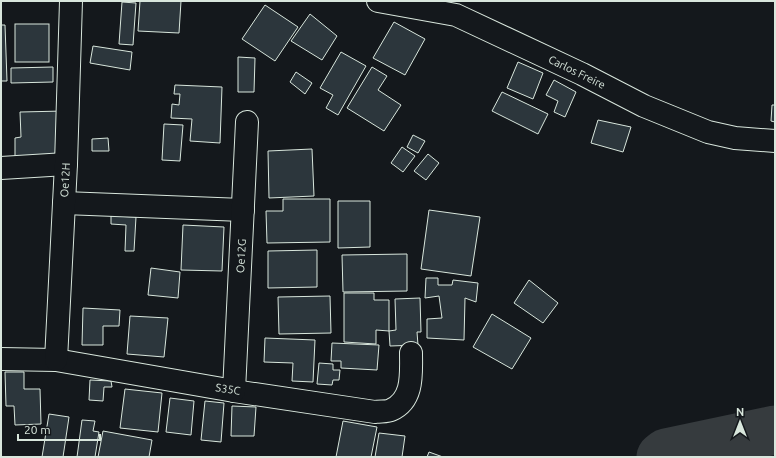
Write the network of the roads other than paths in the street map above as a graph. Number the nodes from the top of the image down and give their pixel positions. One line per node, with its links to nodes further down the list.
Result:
1 (70, 1): 5 (street, Oe12H)
2 (378, 1): 4 (street, Carlos Freire)
3 (247, 122): 8 (street, Oe12G)
4 (775, 141)
5 (66, 164): 6 (street); 7 (street, Oe12H)
6 (1, 168)
7 (64, 203): 8 (street); 11 (street, Oe12H)
8 (243, 210): 12 (street, Oe12G)
9 (411, 353): 12 (street, S35C)
10 (1, 359): 11 (street, S35C)
11 (56, 360): 12 (street, S35C)
12 (234, 391)

